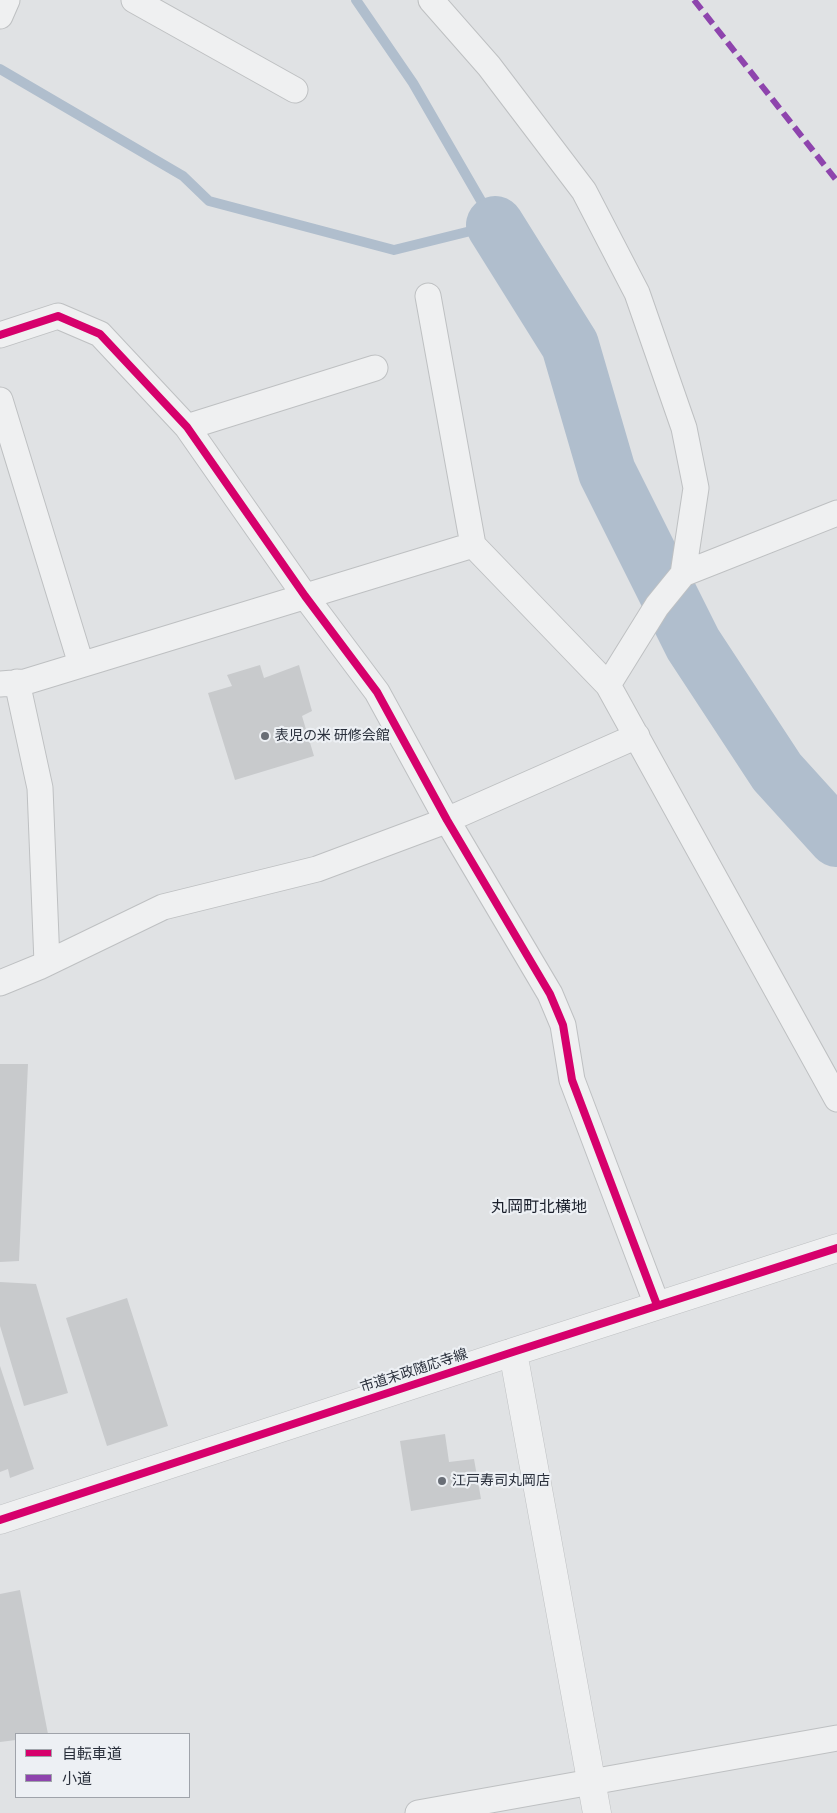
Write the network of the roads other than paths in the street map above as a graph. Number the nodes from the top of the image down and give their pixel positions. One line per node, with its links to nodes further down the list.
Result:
1 (134, 0): 3 (street)
2 (431, 0): 11 (street)
3 (295, 90)
4 (428, 296): 10 (street)
5 (0, 336): 8 (street)
6 (376, 368): 8 (street)
7 (0, 400): 13 (street)
8 (187, 427): 12 (street)
9 (837, 514): 11 (street)
10 (473, 545): 12 (street); 15 (street)
11 (682, 574): 15 (street)
12 (305, 596): 13 (street); 17 (street)
13 (81, 664): 14 (street)
14 (9, 683): 18 (street)
15 (608, 685): 16 (street)
16 (637, 736): 17 (street); 20 (street)
17 (447, 820): 18 (street); 22 (street)
18 (47, 963): 19 (street)
19 (0, 983)
20 (837, 1099)
21 (837, 1248): 22 (street, 市道末政随応寺線)
22 (658, 1305): 23 (street, 市道末政随応寺線)
23 (514, 1352): 24 (street, 市道末政随応寺線); 26 (street)
24 (0, 1520)
25 (837, 1738): 26 (street)
26 (591, 1781): 27 (street); 28 (street)
27 (418, 1813)
28 (597, 1813)

